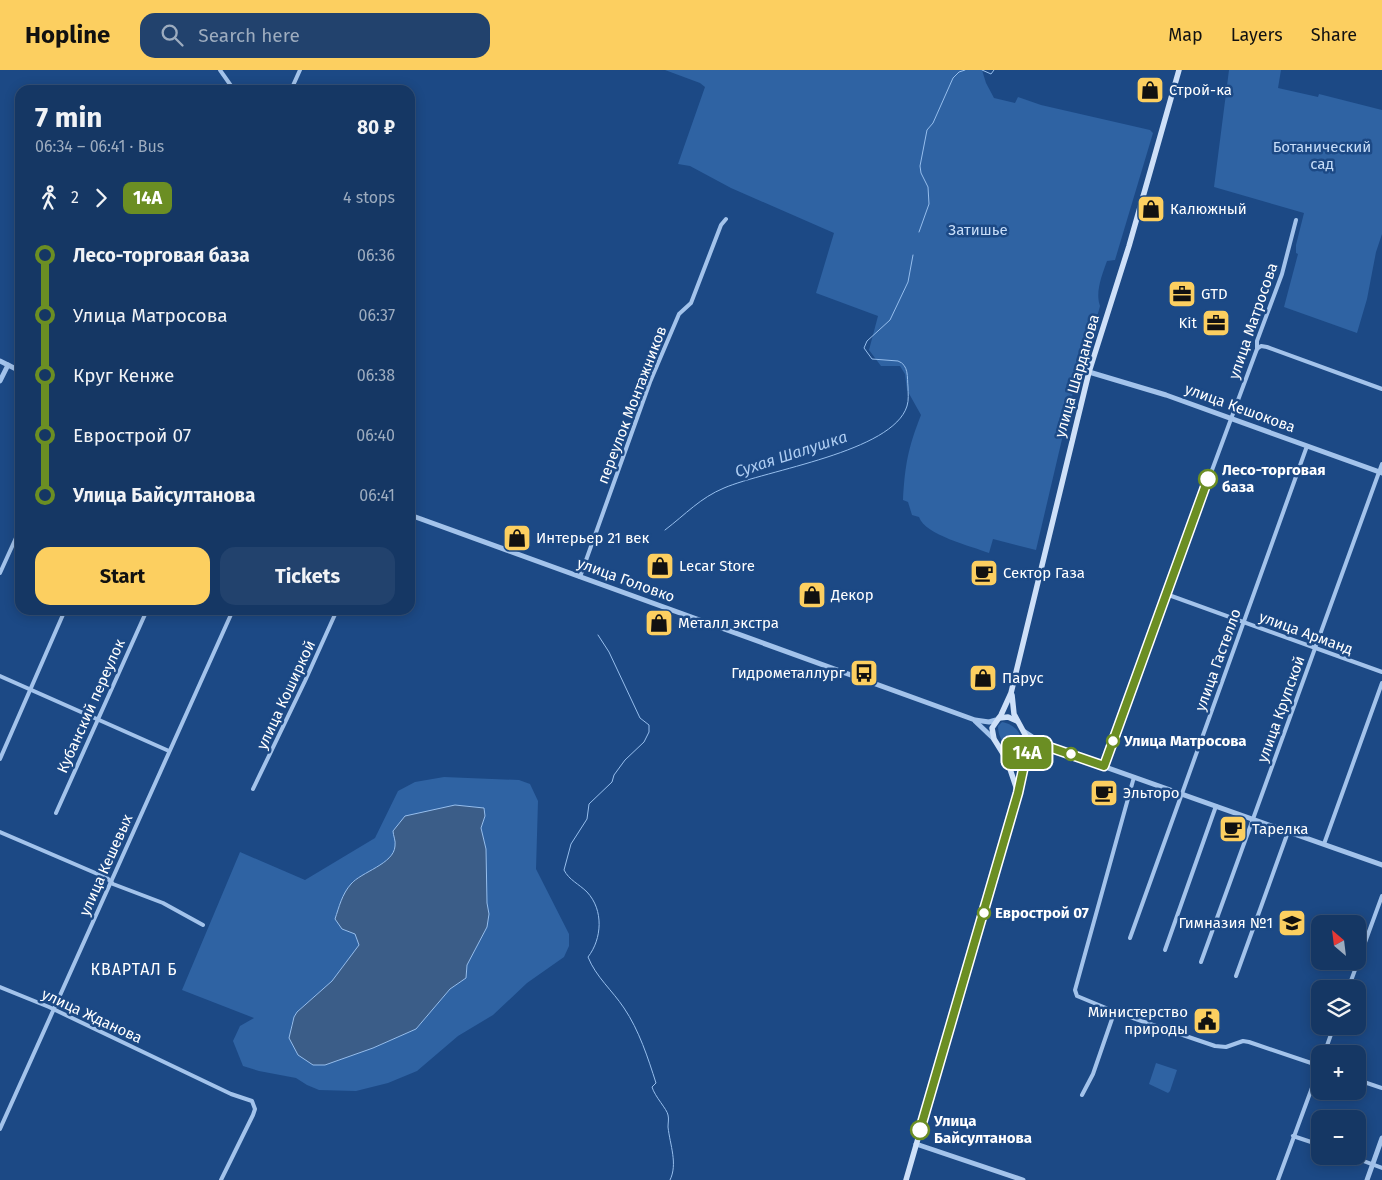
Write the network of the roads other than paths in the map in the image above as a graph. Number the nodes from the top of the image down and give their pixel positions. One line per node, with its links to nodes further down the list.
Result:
1 (220, 70): 4 (street)
2 (300, 70): 5 (street)
3 (1179, 70): 12 (main road, улица Шарданова)
4 (230, 85)
5 (293, 85)
6 (726, 219): 22 (street, переулок Монтажников)
7 (1296, 220): 8 (street, улица Матросова)
8 (1257, 349): 14 (street); 15 (street, улица Матросова)
9 (0, 361): 10 (street)
10 (8, 365): 11 (street); 13 (street)
11 (15, 368)
12 (1089, 372): 15 (street, улица Кешокова); 34 (main road, улица Шарданова)
13 (0, 381)
14 (1382, 388)
15 (1230, 419): 16 (street, улица Кешокова); 23 (street, улица Матросова)
16 (1307, 446): 18 (street, улица Кешокова); 28 (street, улица Гастелло)
17 (1382, 464): 18 (street, улица Крупской)
18 (1380, 472): 29 (street, улица Крупской)
19 (415, 517): 22 (street, улица Головко)
20 (15, 540): 21 (street)
21 (0, 573)
22 (580, 577): 37 (street, улица Головко)
23 (1166, 594): 28 (street, улица Арманд); 46 (street, улица Матросова)
24 (64, 615): 33 (street)
25 (145, 615): 35 (street, Кубанский переулок)
26 (231, 615): 43 (street, улица Кешевых)
27 (335, 615): 48 (street, улица Коширкой)
28 (1243, 622): 29 (street, улица Арманд); 50 (street, улица Гастелло)
29 (1315, 648): 30 (street, улица Арманд); 53 (street, улица Крупской)
30 (1382, 672)
31 (0, 676): 33 (street)
32 (1382, 683): 56 (street)
33 (30, 689): 35 (street); 45 (street)
34 (1012, 693): 36 (main road); 38 (main road)
35 (97, 719): 43 (street); 52 (street, Кубанский переулок)
36 (997, 719): 37 (street); 38 (main road); 40 (main road)
37 (975, 720): 40 (street)
38 (1017, 721): 39 (main road)
39 (1025, 732): 41 (street); 42 (main road)
40 (994, 738): 44 (main road)
41 (1046, 746): 42 (street); 46 (street)
42 (1028, 748): 44 (main road); 49 (main road)
43 (169, 751): 58 (street, улица Кешевых)
44 (1003, 751): 49 (main road)
45 (0, 759)
46 (1104, 766): 47 (street)
47 (1134, 776): 50 (street); 68 (street)
48 (253, 789)
49 (1018, 793): 78 (main road)
50 (1181, 793): 51 (street); 61 (street, улица Гастелло)
51 (1216, 806): 53 (street); 62 (street)
52 (56, 813)
53 (1253, 819): 55 (street); 63 (street, улица Крупской)
54 (0, 832): 58 (street)
55 (1288, 832): 56 (street); 64 (street)
56 (1324, 844): 57 (street)
57 (1382, 865)
58 (111, 882): 60 (street); 67 (street, улица Кешевых)
59 (1382, 896): 65 (street)
60 (203, 924)
61 (1130, 938)
62 (1165, 950)
63 (1201, 962)
64 (1236, 976)
65 (1351, 980)
66 (0, 987): 67 (street, улица Жданова)
67 (54, 1010): 74 (street, улица Кешевых); 82 (street, улица Жданова)
68 (1113, 1016): 69 (street); 73 (street)
69 (1311, 1063)
70 (1366, 1083): 71 (street)
71 (1382, 1088)
72 (1311, 1089): 75 (street)
73 (1082, 1095)
74 (0, 1129)
75 (1293, 1136): 77 (street); 85 (street)
76 (1382, 1138): 80 (street)
77 (1311, 1142)
78 (916, 1144): 83 (main road); 84 (street)
79 (1366, 1162): 80 (street)
80 (1373, 1164): 81 (street); 86 (street)
81 (1382, 1168)
82 (221, 1180)
83 (906, 1180)
84 (1023, 1180)
85 (1278, 1180)
86 (1367, 1180)

